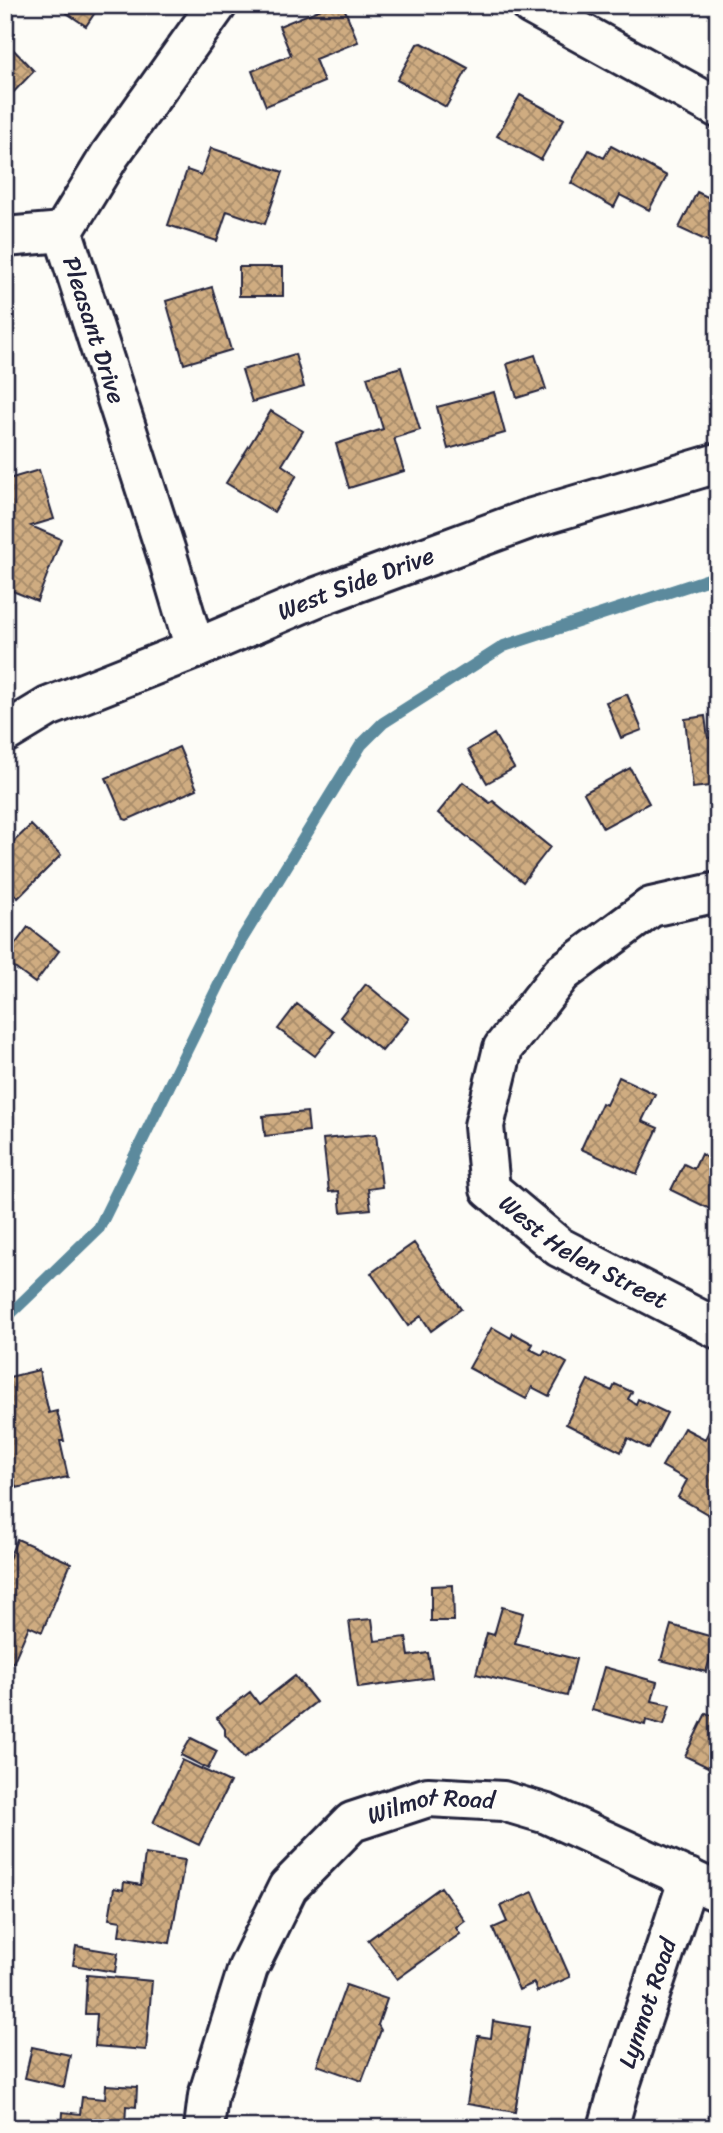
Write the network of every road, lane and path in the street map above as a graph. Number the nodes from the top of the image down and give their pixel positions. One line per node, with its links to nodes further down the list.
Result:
1 (217, 5): 4 (street, Pleasant Drive)
2 (531, 5): 3 (street)
3 (718, 108)
4 (63, 232): 5 (street); 7 (street, Pleasant Drive)
5 (5, 237)
6 (718, 463): 7 (street, West Side Drive)
7 (195, 649): 8 (street, West Side Drive)
8 (5, 733)
9 (718, 892): 10 (street, West Helen Street)
10 (718, 1329)
11 (703, 1885): 12 (street, Wilmot Road); 13 (street, Lynmot Road)
12 (204, 2128)
13 (608, 2128)

